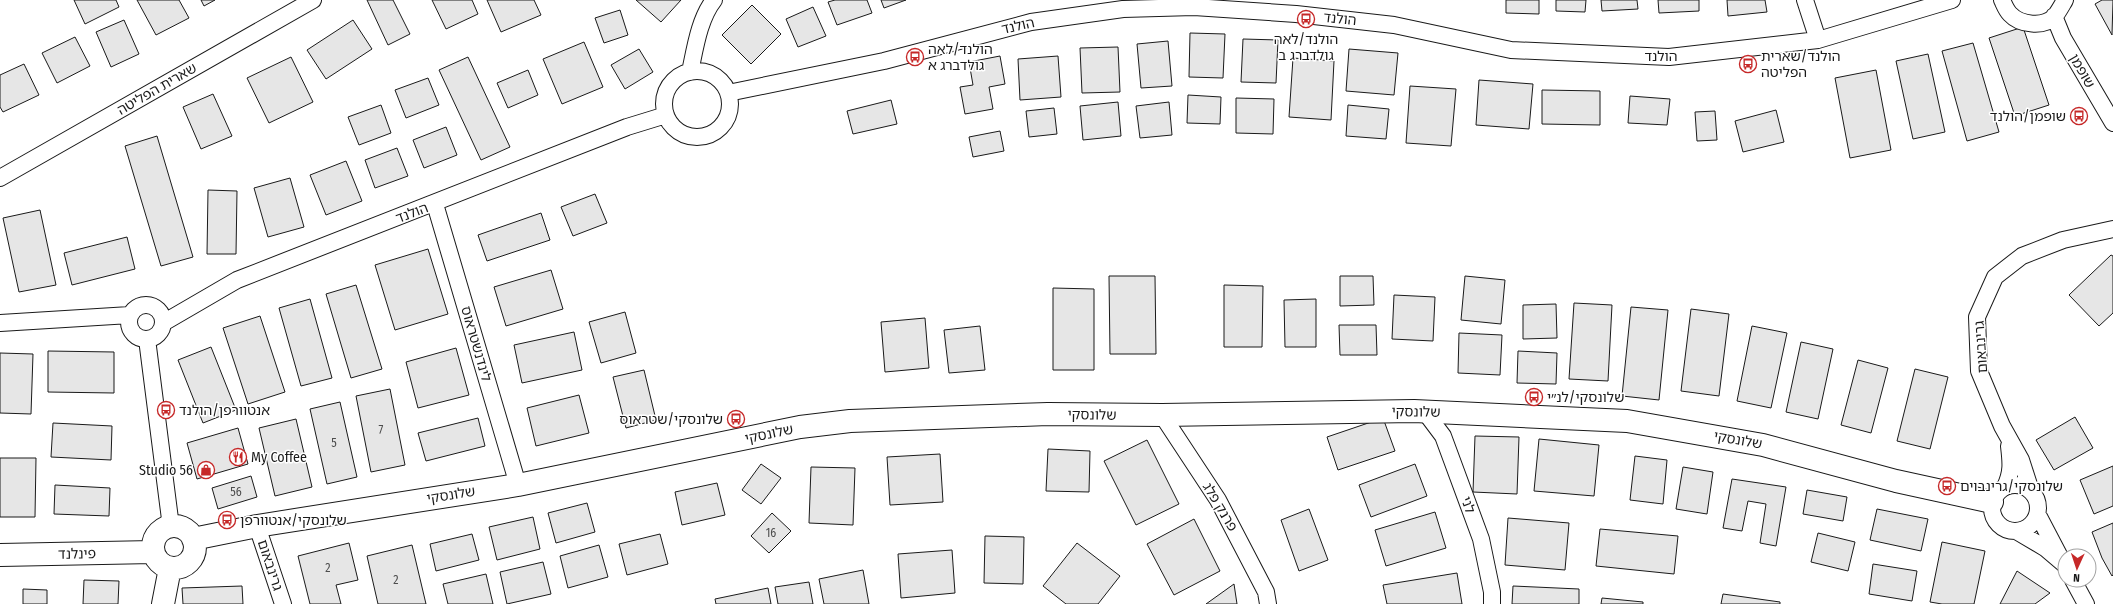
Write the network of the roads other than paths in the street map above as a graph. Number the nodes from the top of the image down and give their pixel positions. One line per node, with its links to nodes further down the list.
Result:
1 (313, 0): 13 (street, שארית הפליטה)
2 (714, 0): 9 (street)
3 (1805, 0): 8 (street)
4 (1952, 0): 8 (street, הולנד)
5 (2002, 0): 7 (street)
6 (2065, 0): 7 (street)
7 (2054, 16): 12 (street, שופמן)
8 (1818, 40): 10 (street, הולנד)
9 (690, 72): 10 (street); 11 (street)
10 (728, 93): 11 (street)
11 (666, 115): 14 (street, הולנד)
12 (2113, 123)
13 (0, 178)
14 (435, 204): 18 (street, הולנד); 23 (street, לינדנשטראוס)
15 (2113, 230): 22 (street, גרינבאום)
16 (130, 315): 17 (street); 18 (street); 19 (street)
17 (0, 323)
18 (163, 323): 19 (street)
19 (147, 339): 28 (street)
20 (1425, 412): 21 (street, שלונסקי); 25 (street, שלונסקי); 40 (street, לני)
21 (1162, 415): 23 (street, שלונסקי); 39 (street, פרנק פלג)
22 (2008, 439): 24 (street, גרינבאום); 25 (street)
23 (518, 485): 27 (street, שלונסקי)
24 (2031, 491): 25 (street); 26 (street)
25 (1999, 494): 29 (street)
26 (2038, 515): 29 (street); 31 (street)
27 (257, 526): 30 (street, שלונסקי); 38 (street, גרינבאום)
28 (171, 527): 30 (street); 32 (street)
29 (2018, 532): 34 (street)
30 (193, 539): 35 (street)
31 (2057, 550)
32 (154, 552): 33 (street, פינלנד); 35 (street)
33 (0, 555)
34 (2057, 558)
35 (170, 568): 37 (street)
36 (2077, 588): 41 (street)
37 (164, 604)
38 (283, 604)
39 (1268, 604)
40 (1492, 604)
41 (2086, 604)

